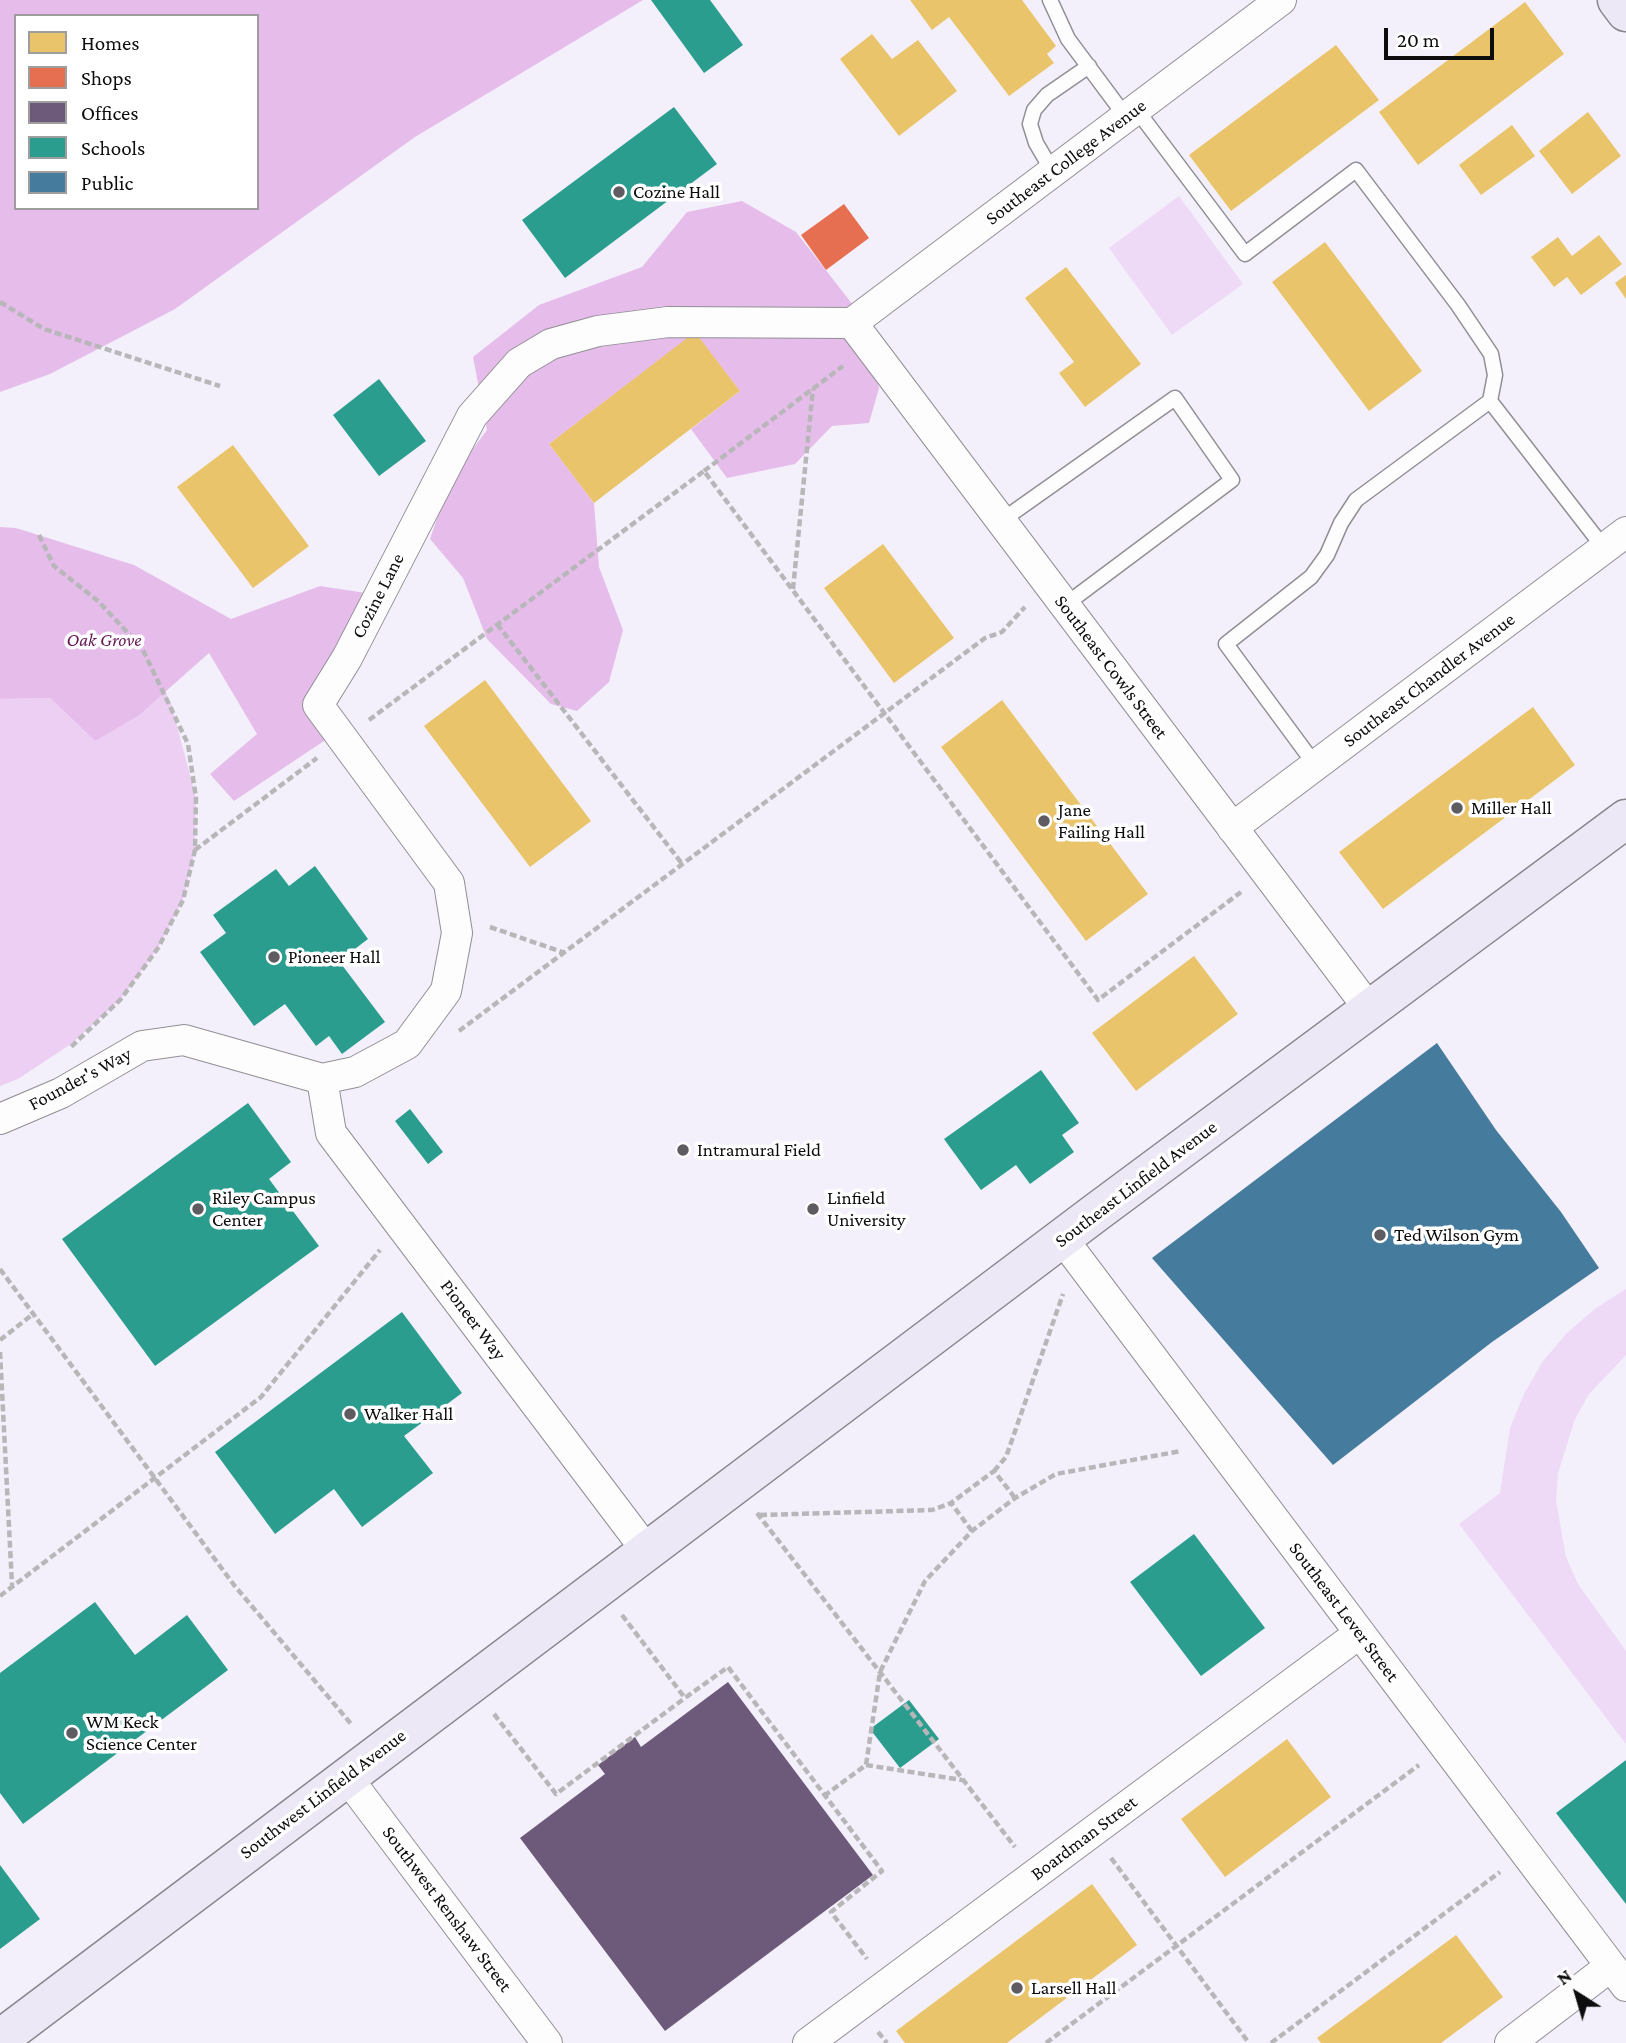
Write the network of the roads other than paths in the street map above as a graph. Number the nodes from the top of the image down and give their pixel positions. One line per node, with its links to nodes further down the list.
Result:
1 (1050, 0): 5 (lane)
2 (1281, 0): 6 (street, Southeast College Avenue)
3 (1617, 0): 4 (street)
4 (1626, 12)
5 (1089, 66): 6 (lane); 7 (lane)
6 (1131, 113): 7 (street, Southeast College Avenue); 9 (lane)
7 (1054, 172): 8 (street, Southeast College Avenue)
8 (861, 335): 10 (street, Southeast Cowls Street); 17 (street, Cozine Lane)
9 (1490, 401): 11 (lane); 13 (lane)
10 (1001, 521): 12 (street, Southeast Cowls Street); 12 (lane)
11 (1615, 540): 13 (street, Southeast Chandler Avenue)
12 (1058, 596): 15 (street, Southeast Cowls Street)
13 (1316, 766): 15 (street, Southeast Chandler Avenue)
14 (1626, 819): 16 (street, Southeast Linfield Avenue)
15 (1232, 828): 16 (street, Southeast Cowls Street)
16 (1370, 1010): 19 (street, Southeast Linfield Avenue)
17 (322, 1079): 18 (street, Founder's Way); 20 (street, Pioneer Way)
18 (0, 1119)
19 (1062, 1238): 20 (street, Southeast Linfield Avenue); 21 (street, Southeast Lever Street)
20 (647, 1551): 22 (street, Southwest Linfield Avenue)
21 (1360, 1633): 23 (street, Southeast Lever Street); 26 (street, Boardman Street)
22 (346, 1776): 24 (street, Southwest Linfield Avenue); 25 (street, Southwest Renshaw Street)
23 (1619, 1976): 27 (street)
24 (0, 2039)
25 (547, 2043)
26 (808, 2043)
27 (1510, 2043)

